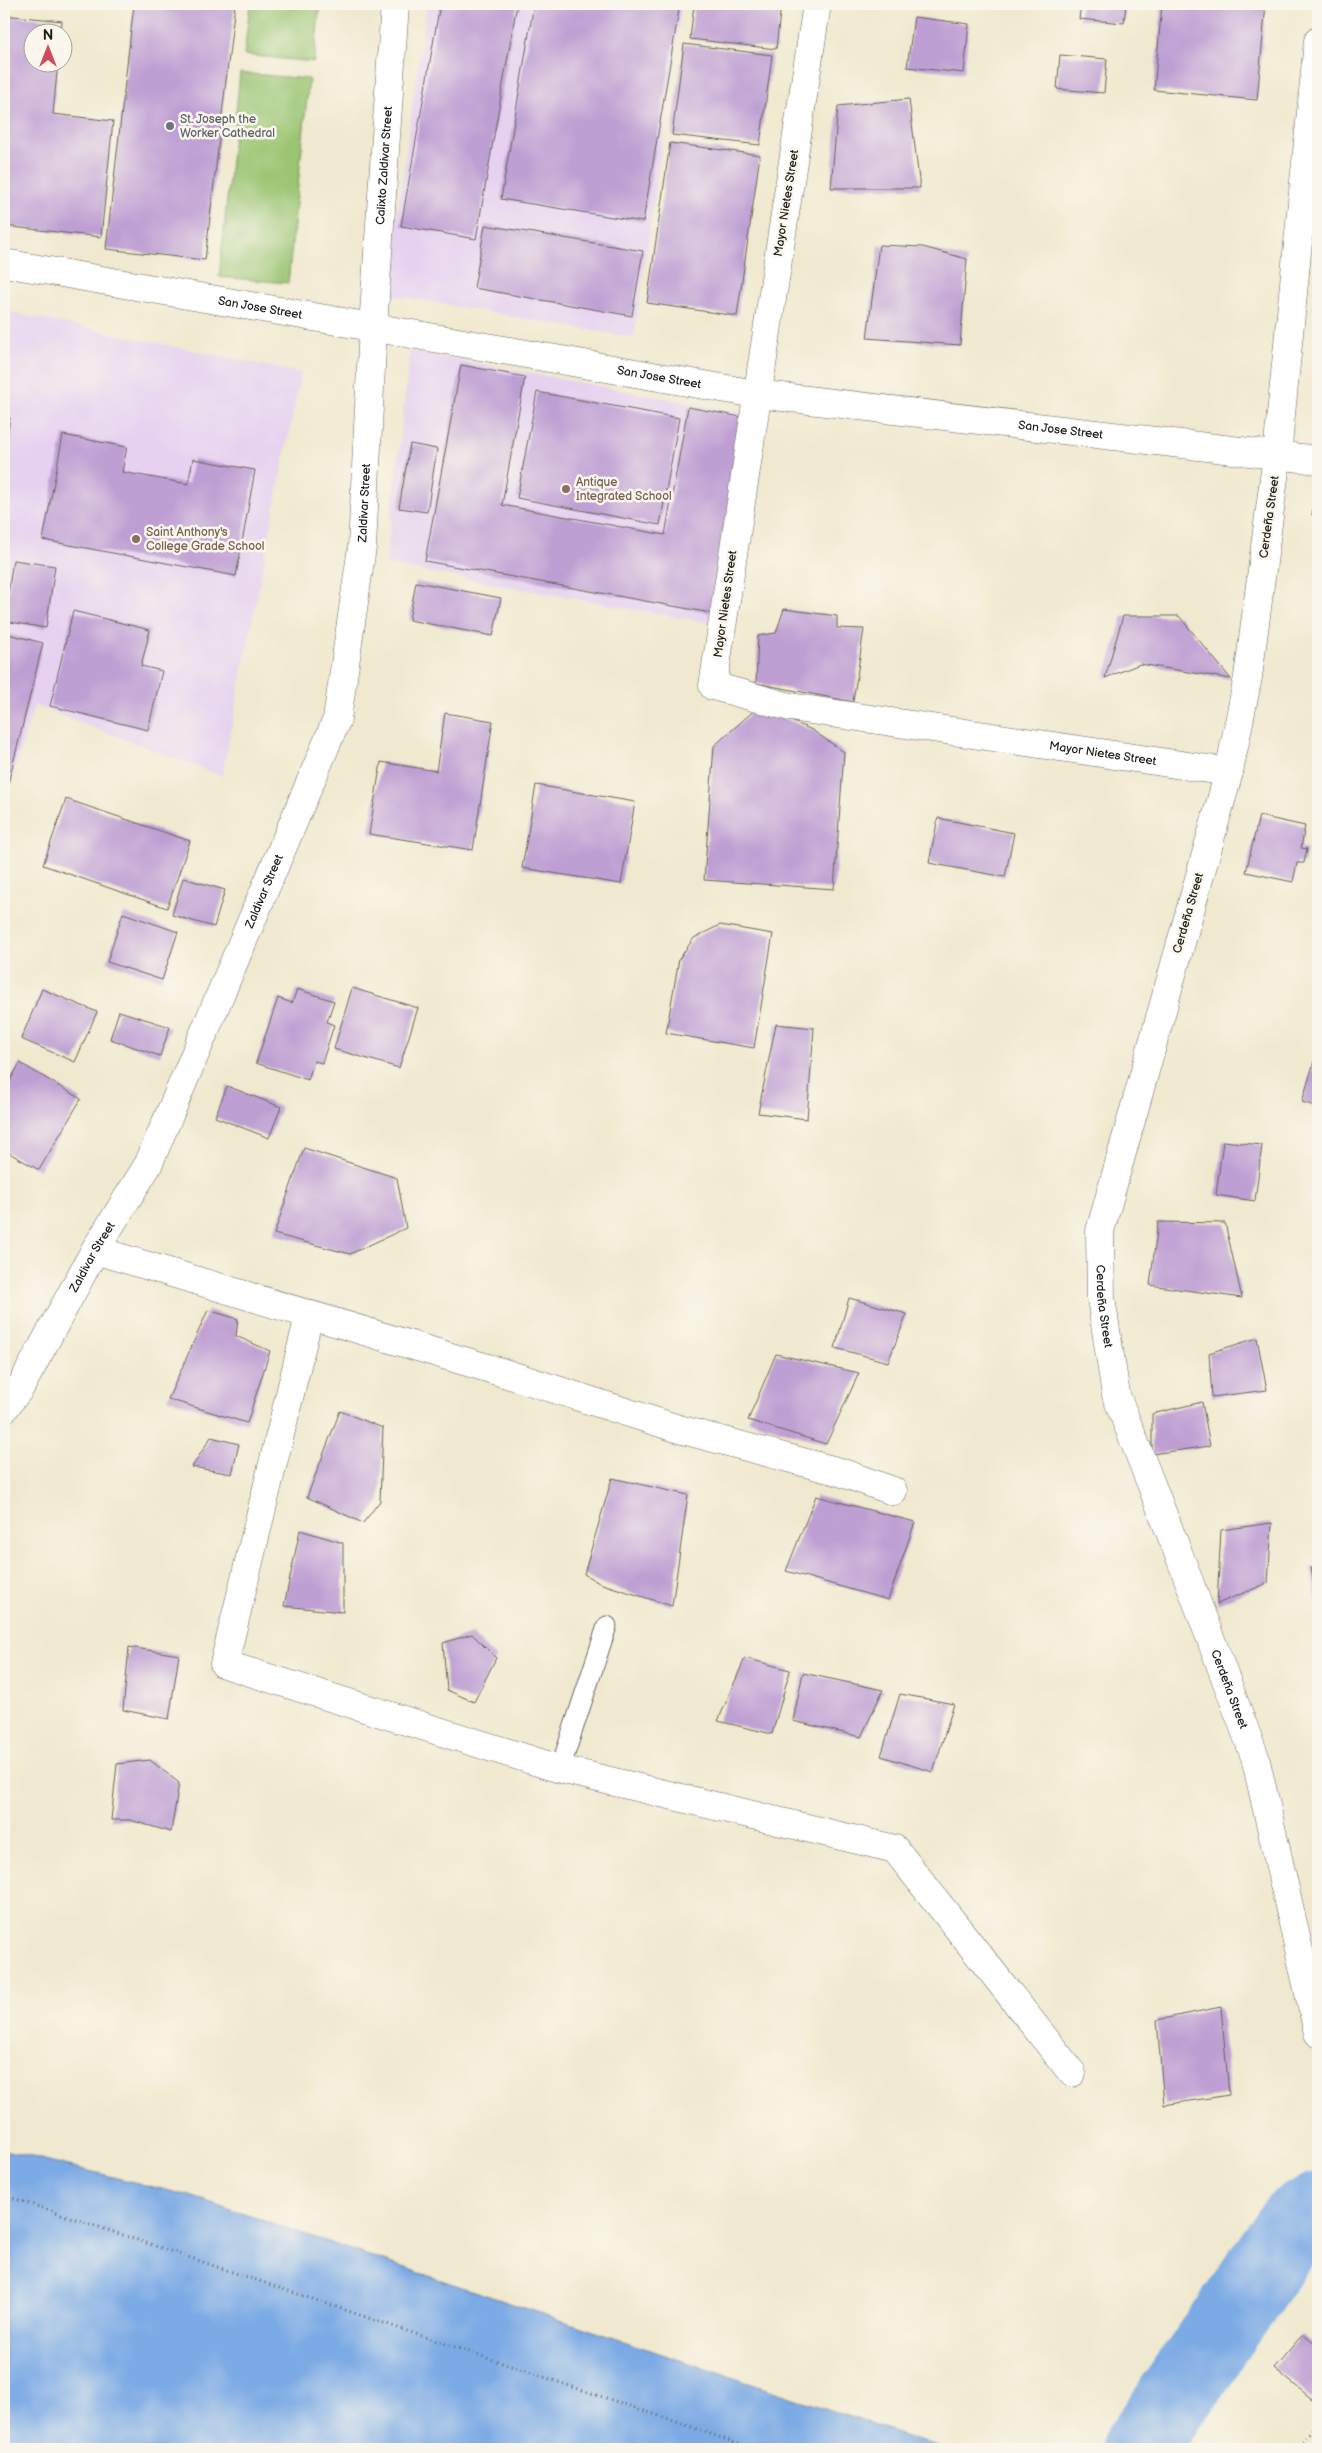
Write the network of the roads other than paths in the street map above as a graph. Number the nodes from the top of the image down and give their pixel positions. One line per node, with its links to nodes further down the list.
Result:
1 (395, 4): 5 (street, Calixto Zaldivar Street)
2 (817, 4): 6 (street, Mayor Nietes Street)
3 (1318, 41): 7 (street, Cerdeña Street)
4 (4, 262): 5 (street, San Jose Street)
5 (373, 327): 6 (street, San Jose Street); 10 (street, Zaldivar Street)
6 (756, 394): 7 (street, San Jose Street); 9 (street, Mayor Nietes Street)
7 (1277, 455): 8 (street, San Jose Street); 9 (street, Cerdeña Street)
8 (1318, 460)
9 (1229, 772): 16 (street, Cerdeña Street)
10 (94, 1250): 11 (street); 12 (street, Zaldivar Street)
11 (309, 1316): 13 (street); 15 (street)
12 (4, 1409)
13 (892, 1491)
14 (607, 1626): 15 (lane)
15 (560, 1769): 17 (street)
16 (1318, 2033)
17 (1072, 2073)

